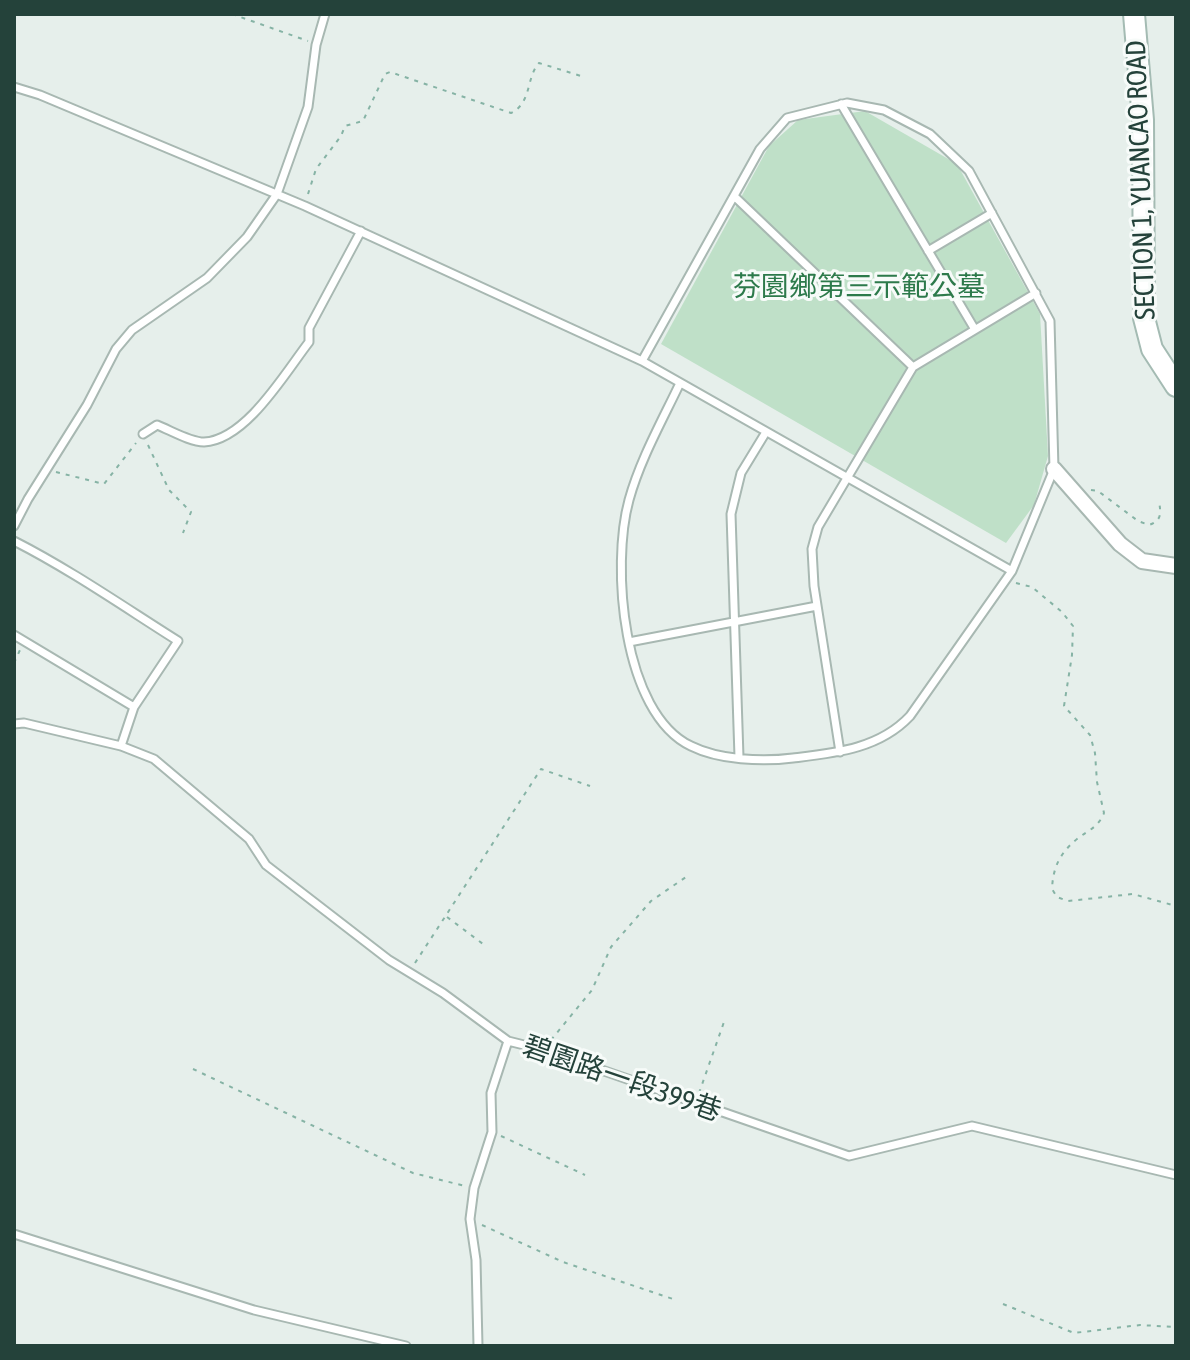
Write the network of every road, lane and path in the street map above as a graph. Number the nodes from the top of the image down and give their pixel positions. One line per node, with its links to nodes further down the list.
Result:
1 (232, 14): 4 (path)
2 (325, 14): 4 (lane)
3 (1134, 14): 19 (main road, SECTION 1, YUANCAO ROAD)
4 (316, 45): 8 (lane)
5 (581, 76): 10 (path)
6 (14, 87): 8 (lane)
7 (841, 104): 9 (lane); 11 (lane); 13 (lane)
8 (277, 194): 10 (lane); 22 (lane)
9 (734, 196): 16 (lane); 17 (lane)
10 (305, 206): 12 (lane)
11 (992, 213): 13 (lane); 14 (lane)
12 (361, 231): 16 (lane); 21 (lane)
13 (928, 251): 15 (lane)
14 (1036, 293): 15 (lane); 23 (lane)
15 (974, 328): 17 (lane)
16 (642, 361): 18 (lane)
17 (913, 367): 24 (lane)
18 (680, 383): 20 (lane); 36 (lane)
19 (1176, 386)
20 (766, 432): 24 (lane); 33 (lane)
21 (143, 434): 22 (path); 28 (path)
22 (47, 469): 27 (lane)
23 (1054, 469): 25 (street); 31 (lane)
24 (846, 478): 31 (lane); 32 (lane)
25 (1066, 484): 26 (path); 30 (street)
26 (1159, 501)
27 (14, 526)
28 (183, 533)
29 (14, 541): 38 (lane)
30 (1176, 566)
31 (1009, 574): 41 (lane); 45 (path)
32 (817, 606): 33 (lane); 41 (lane)
33 (735, 622): 36 (lane); 42 (lane)
34 (14, 635): 35 (lane)
35 (24, 641): 37 (path); 38 (lane)
36 (629, 642): 42 (lane)
37 (14, 663)
38 (134, 707): 40 (lane)
39 (14, 724): 40 (lane, 碧園路一段399巷)
40 (121, 746): 48 (lane, 碧園路一段399巷)
41 (840, 752): 42 (lane)
42 (739, 757)
43 (590, 786): 46 (path)
44 (689, 875): 51 (path)
45 (1176, 906)
46 (446, 916): 47 (path); 48 (path)
47 (487, 947)
48 (408, 974): 50 (lane, 碧園路一段399巷)
49 (724, 1022): 53 (path)
50 (508, 1041): 51 (lane, 碧園路一段399巷); 54 (lane)
51 (544, 1050): 53 (lane, 碧園路一段399巷)
52 (193, 1069): 57 (path)
53 (695, 1103): 56 (lane, 碧園路一段399巷)
54 (492, 1132): 55 (path); 57 (lane)
55 (585, 1175)
56 (1176, 1175)
57 (474, 1188): 58 (lane)
58 (470, 1219): 60 (path); 64 (lane)
59 (14, 1234): 63 (lane)
60 (673, 1299)
61 (1003, 1304): 62 (path)
62 (1176, 1327)
63 (406, 1346)
64 (478, 1346)

